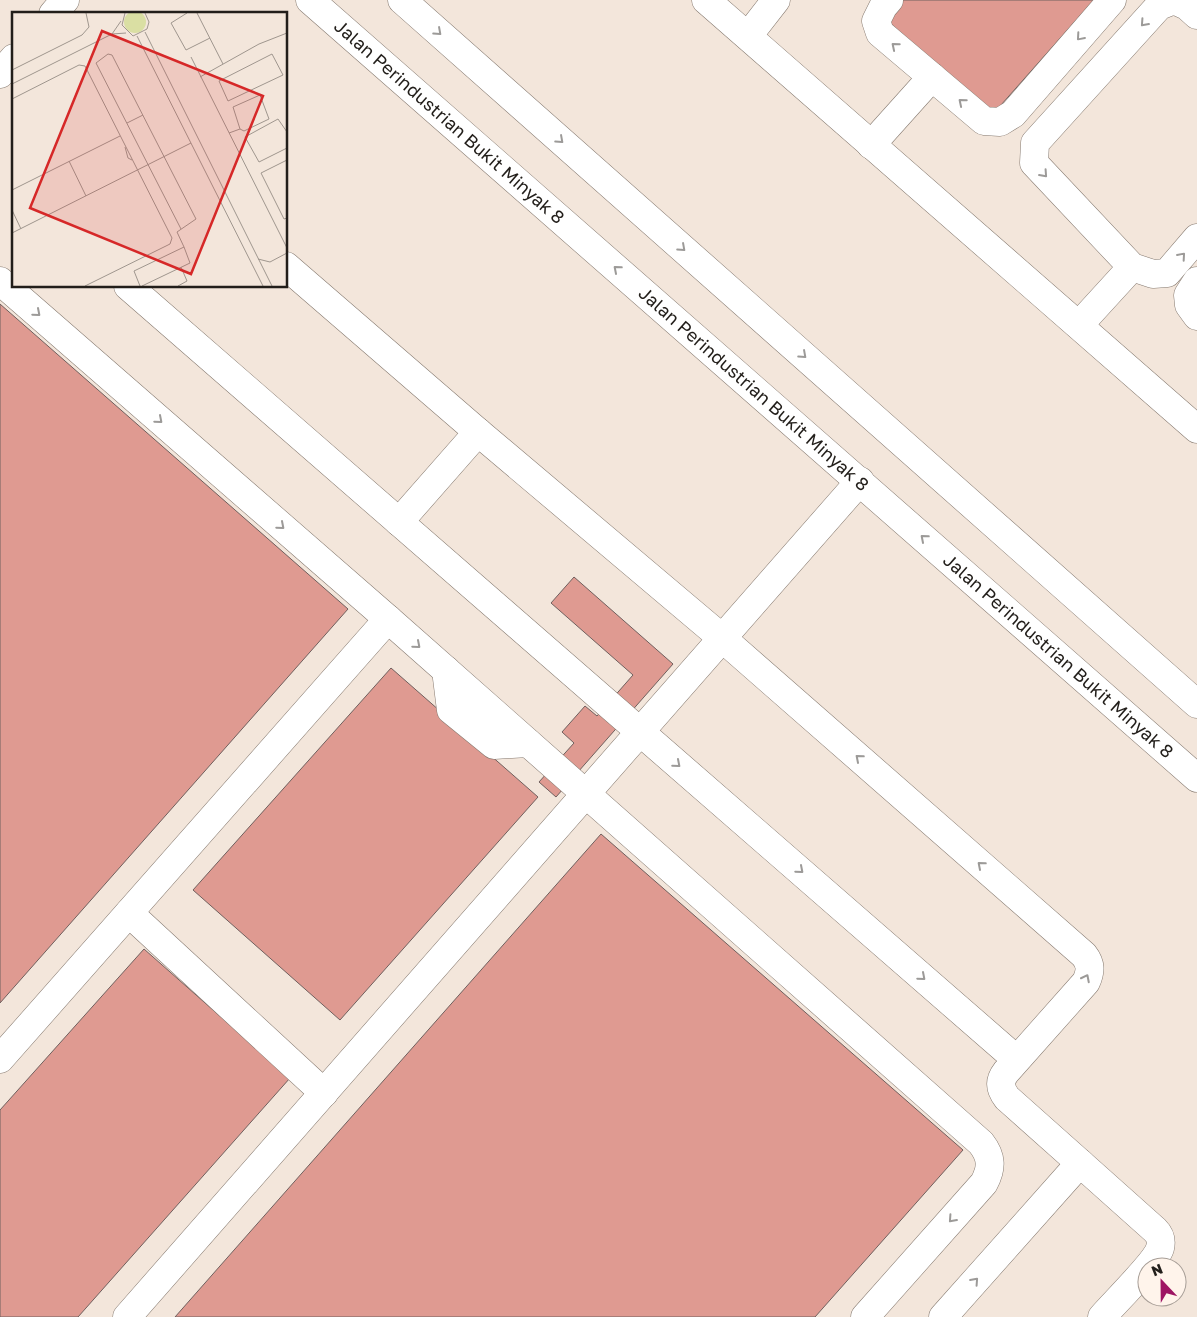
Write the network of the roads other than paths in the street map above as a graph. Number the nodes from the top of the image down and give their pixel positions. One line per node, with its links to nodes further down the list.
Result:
1 (65, 0): 8 (street)
2 (310, 0): 25 (street, Jalan Perindustrian Bukit Minyak 8, one-way to 2)
3 (402, 0): 29 (street, one-way to 29)
4 (706, 0): 10 (street)
5 (776, 0): 10 (street)
6 (889, 0): 13 (street, one-way to 6)
7 (1112, 0): 13 (street, one-way to 13)
8 (55, 12)
9 (1197, 15): 17 (street, one-way to 17)
10 (748, 36): 14 (street)
11 (12, 60): 12 (street)
12 (0, 74)
13 (932, 76): 14 (street)
14 (871, 145): 22 (street)
15 (1197, 238): 17 (street, one-way to 15)
16 (288, 268): 24 (street)
17 (1132, 268): 22 (street)
18 (0, 281): 27 (street, one-way to 27)
19 (1197, 281): 21 (street)
20 (130, 288): 26 (street)
21 (1197, 316)
22 (1079, 324): 23 (street)
23 (1197, 428)
24 (478, 432): 26 (street); 28 (street)
25 (860, 481): 28 (street); 31 (street, Jalan Perindustrian Bukit Minyak 8, one-way to 25)
26 (399, 522): 30 (street)
27 (388, 620): 32 (street, one-way to 32); 33 (street)
28 (722, 638): 30 (street); 35 (street, one-way to 28)
29 (1197, 704)
30 (640, 732): 32 (street); 35 (street, one-way to 35)
31 (1197, 778)
32 (586, 794): 36 (street); 40 (street, one-way to 40)
33 (129, 913): 34 (street); 36 (street)
34 (0, 1059)
35 (1016, 1059): 37 (street)
36 (324, 1093): 39 (street)
37 (1080, 1163): 38 (street); 41 (street, one-way to 37)
38 (1114, 1313)
39 (127, 1317)
40 (865, 1317)
41 (943, 1317)

